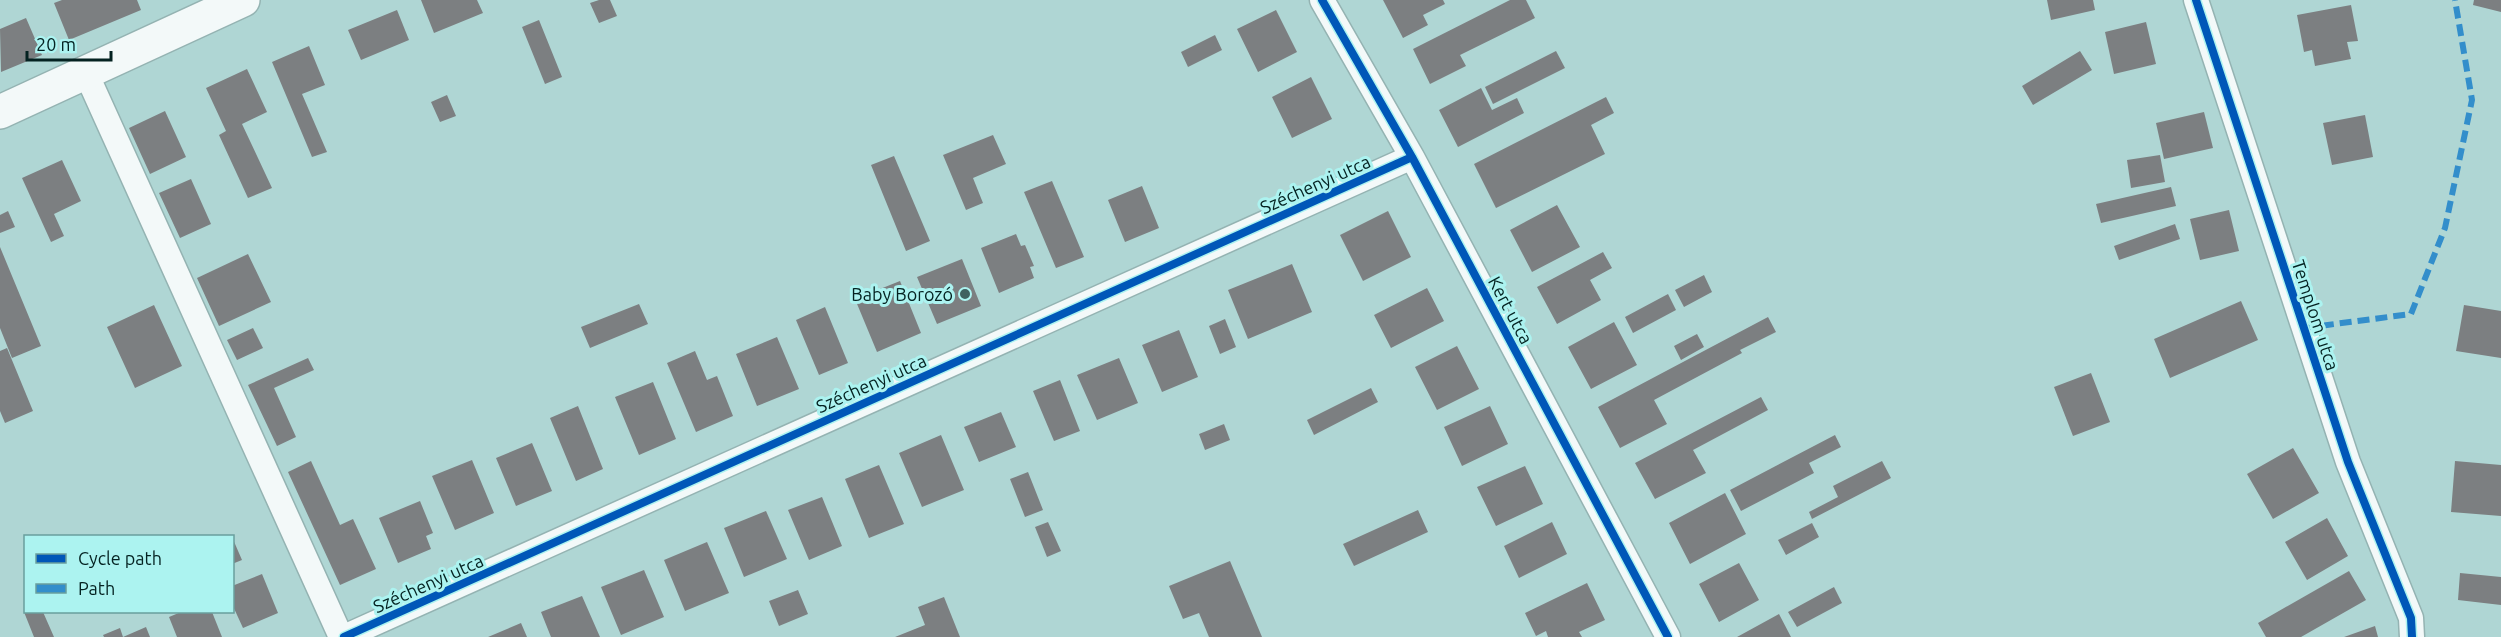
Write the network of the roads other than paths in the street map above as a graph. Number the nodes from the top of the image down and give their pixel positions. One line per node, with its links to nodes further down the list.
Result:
1 (243, 0): 4 (main road)
2 (1322, 0): 6 (street, Kert utca)
3 (2196, 0): 9 (street, Templom utca)
4 (86, 73): 5 (main road); 7 (street)
5 (0, 112)
6 (1412, 157): 7 (street, Széchenyi utca); 8 (street, Kert utca)
7 (342, 637)
8 (1668, 637)
9 (2412, 637)

